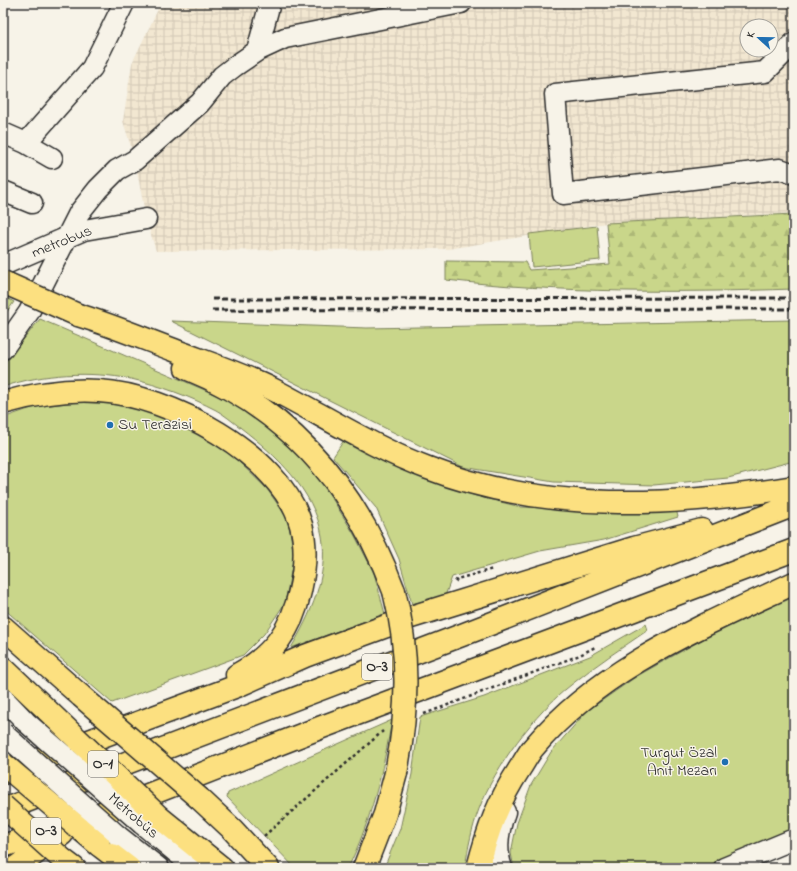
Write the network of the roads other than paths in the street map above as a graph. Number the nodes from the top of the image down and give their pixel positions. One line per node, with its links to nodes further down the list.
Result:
1 (124, 3): 7 (lane)
2 (270, 3): 5 (lane)
3 (461, 3): 5 (lane)
4 (794, 43): 9 (lane)
5 (256, 51): 13 (lane)
6 (3, 133): 7 (lane)
7 (26, 143): 8 (lane)
8 (52, 158)
9 (794, 174)
10 (3, 191): 11 (lane)
11 (32, 203)
12 (146, 219): 13 (lane, metrobus)
13 (67, 237): 14 (lane, metrobus); 17 (lane)
14 (3, 265)
15 (3, 282): 16 (highway, bridge)
16 (78, 315): 19 (highway); 48 (highway, bridge)
17 (3, 349)
18 (3, 403): 28 (highway)
19 (794, 487)
20 (794, 505): 21 (highway, O-3)
21 (750, 522): 28 (highway); 35 (highway, O-3)
22 (794, 550): 36 (highway, O-3)
23 (794, 583): 31 (highway)
24 (3, 627): 47 (highway, bridge)
25 (3, 668): 37 (highway, O-1, bridge)
26 (3, 698): 29 (lane, Metrobüs)
27 (3, 704): 29 (lane)
28 (159, 716): 33 (highway)
29 (26, 722): 37 (lane, Metrobüs, bridge)
30 (3, 733): 39 (lane, Metrobüs, bridge)
31 (532, 749): 49 (highway); 50 (lane)
32 (3, 764): 39 (highway, bridge)
33 (3, 773)
34 (3, 806): 41 (highway, bridge)
35 (3, 810)
36 (89, 818): 40 (highway, O-3); 42 (highway)
37 (150, 820): 45 (lane, Metrobüs); 46 (highway, O-1)
38 (794, 839): 51 (lane)
39 (108, 840): 43 (highway); 44 (lane, Metrobüs)
40 (3, 846)
41 (68, 863)
42 (15, 868)
43 (128, 868)
44 (159, 868)
45 (194, 868)
46 (222, 868)
47 (268, 868)
48 (364, 868)
49 (478, 868)
50 (502, 868)
51 (724, 868)

